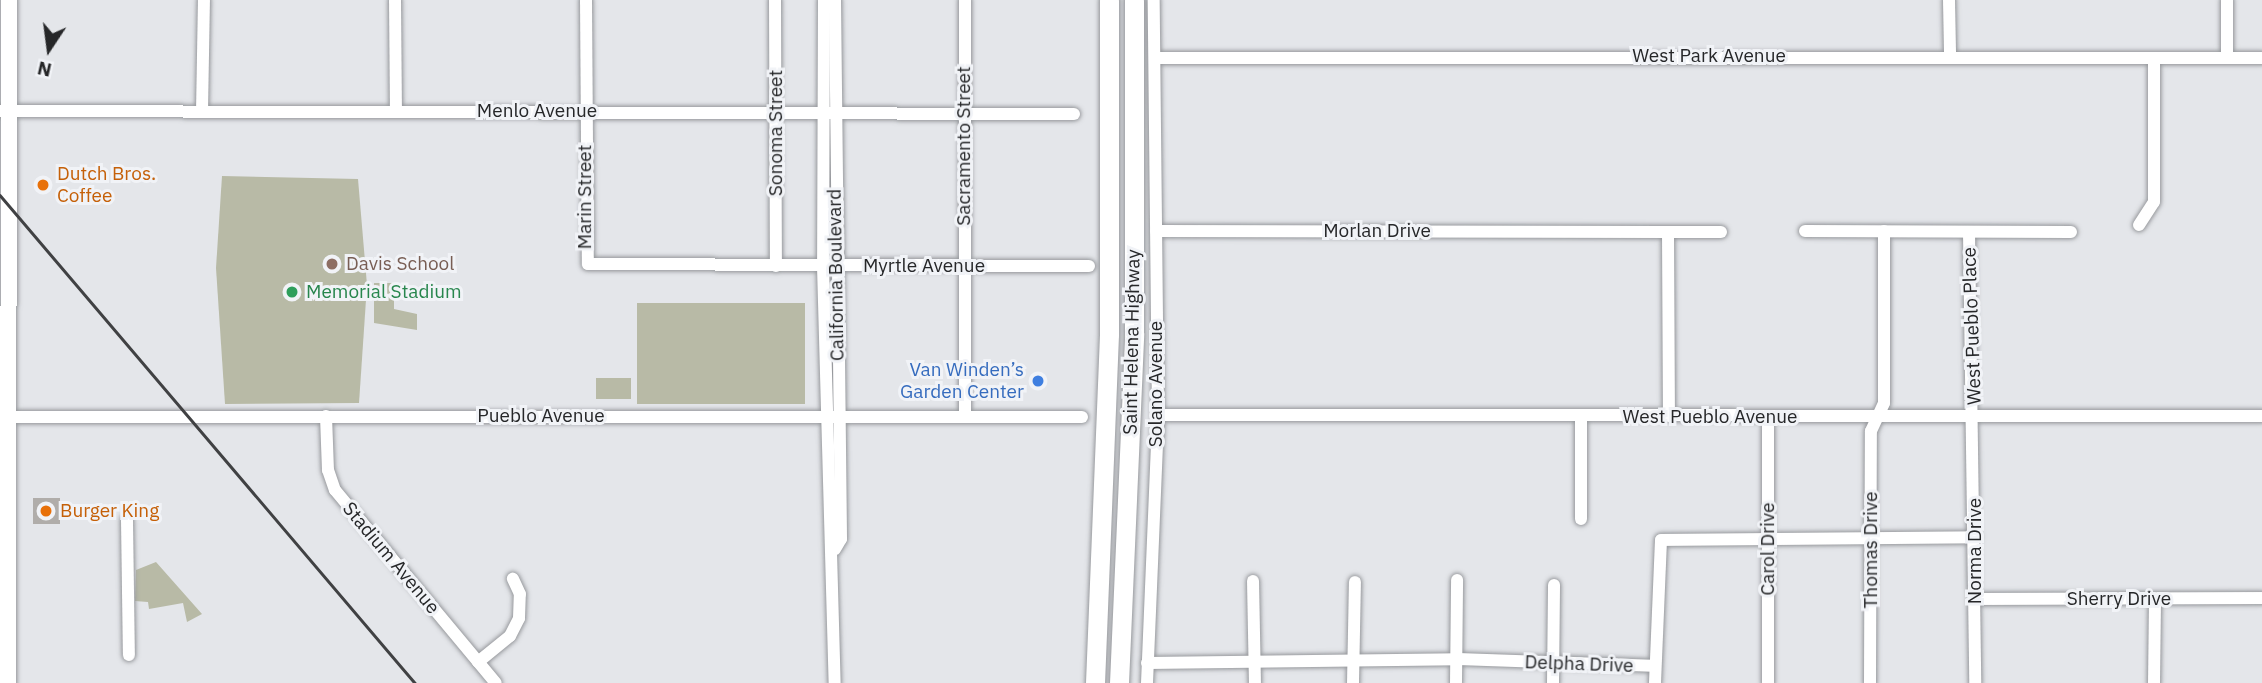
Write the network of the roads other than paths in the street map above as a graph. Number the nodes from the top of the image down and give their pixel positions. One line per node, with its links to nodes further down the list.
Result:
1 (9, 0): 21 (main road)
2 (204, 0): 23 (street)
3 (395, 0): 19 (street)
4 (586, 0): 24 (street, Marin Street)
5 (775, 0): 22 (street, Sonoma Street)
6 (824, 0): 20 (street, California Boulevard)
7 (835, 0): 20 (street, California Boulevard)
8 (965, 0): 25 (street, Sacramento Street)
9 (1110, 0): 76 (highway, Saint Helena Highway)
10 (1134, 0): 77 (highway, Saint Helena Highway)
11 (1154, 0): 15 (street, Solano Avenue)
12 (1949, 0): 14 (street)
13 (2227, 0): 17 (street)
14 (1950, 54): 15 (street, West Park Avenue); 16 (street, West Park Avenue)
15 (1156, 58): 28 (street, Solano Avenue)
16 (2154, 58): 17 (street, West Park Avenue); 27 (street)
17 (2227, 58): 18 (street, West Park Avenue)
18 (2262, 58)
19 (396, 110): 23 (street, Menlo Avenue); 24 (street, Menlo Avenue)
20 (829, 110): 22 (street, Menlo Avenue); 25 (street, Menlo Avenue); 37 (street, California Boulevard)
21 (5, 111): 23 (street, Menlo Avenue); 45 (main road)
22 (775, 111): 24 (street, Menlo Avenue); 36 (street, Sonoma Street)
23 (202, 112)
24 (585, 112): 35 (street, Marin Street)
25 (963, 114): 26 (street, Menlo Avenue); 39 (street, Sacramento Street)
26 (1074, 114)
27 (2139, 225)
28 (1156, 231): 31 (street, Morlan Drive); 40 (street, Solano Avenue)
29 (1805, 231): 30 (street)
30 (1884, 231): 34 (street, West Pueblo Place); 50 (street)
31 (1668, 232): 32 (street, Morlan Drive); 42 (street)
32 (1721, 232)
33 (2071, 232): 34 (street, West Pueblo Place)
34 (1969, 233): 51 (street, West Pueblo Place)
35 (591, 265): 36 (street, Myrtle Avenue)
36 (776, 266): 37 (street, Myrtle Avenue)
37 (829, 266): 39 (street, Myrtle Avenue); 46 (street, California Boulevard)
38 (1089, 266): 39 (street, Myrtle Avenue)
39 (964, 267): 47 (street, Sacramento Street)
40 (1158, 415): 49 (street, West Pueblo Avenue); 69 (street, Solano Avenue)
41 (326, 416): 45 (street, Pueblo Avenue); 46 (street, Pueblo Avenue); 68 (street, Stadium Avenue)
42 (1669, 416): 43 (street, West Pueblo Avenue); 49 (street, West Pueblo Avenue)
43 (1768, 416): 50 (street, West Pueblo Avenue); 56 (street, Carol Drive)
44 (2262, 416): 51 (street, West Pueblo Avenue)
45 (4, 417): 73 (main road)
46 (833, 417): 47 (street, Pueblo Avenue); 75 (street, California Boulevard)
47 (965, 417): 48 (street, Pueblo Avenue)
48 (1082, 417)
49 (1581, 417): 52 (street)
50 (1877, 418): 51 (street, West Pueblo Avenue); 54 (street, Thomas Drive)
51 (1974, 418): 55 (street, Norma Drive)
52 (1581, 519)
53 (127, 520): 65 (street)
54 (1871, 537): 55 (street, Delpha Drive); 56 (street, Delpha Drive); 85 (street, Thomas Drive)
55 (1975, 537): 63 (street, Norma Drive)
56 (1768, 538): 72 (street, Delpha Drive); 84 (street, Carol Drive)
57 (513, 579): 68 (street)
58 (1457, 580): 66 (street)
59 (1253, 581): 70 (street)
60 (1355, 582): 67 (street)
61 (1554, 585): 71 (street)
62 (2262, 598): 64 (street, Sherry Drive)
63 (1975, 599): 64 (street, Sherry Drive); 86 (street, Norma Drive)
64 (2155, 599): 87 (street)
65 (129, 655)
66 (1458, 659): 67 (street, Delpha Drive); 71 (street, Delpha Drive); 81 (street)
67 (1353, 660): 70 (street, Delpha Drive); 80 (street)
68 (478, 662): 74 (street, Stadium Avenue)
69 (1147, 663): 70 (street, Delpha Drive); 78 (street, Solano Avenue)
70 (1254, 663): 79 (street)
71 (1554, 664): 72 (street, Delpha Drive); 82 (street)
72 (1655, 666): 83 (street)
73 (8, 683)
74 (496, 683)
75 (835, 683)
76 (1095, 683)
77 (1119, 683)
78 (1147, 683)
79 (1255, 683)
80 (1353, 683)
81 (1457, 683)
82 (1553, 683)
83 (1655, 683)
84 (1768, 683)
85 (1870, 683)
86 (1975, 683)
87 (2154, 683)

